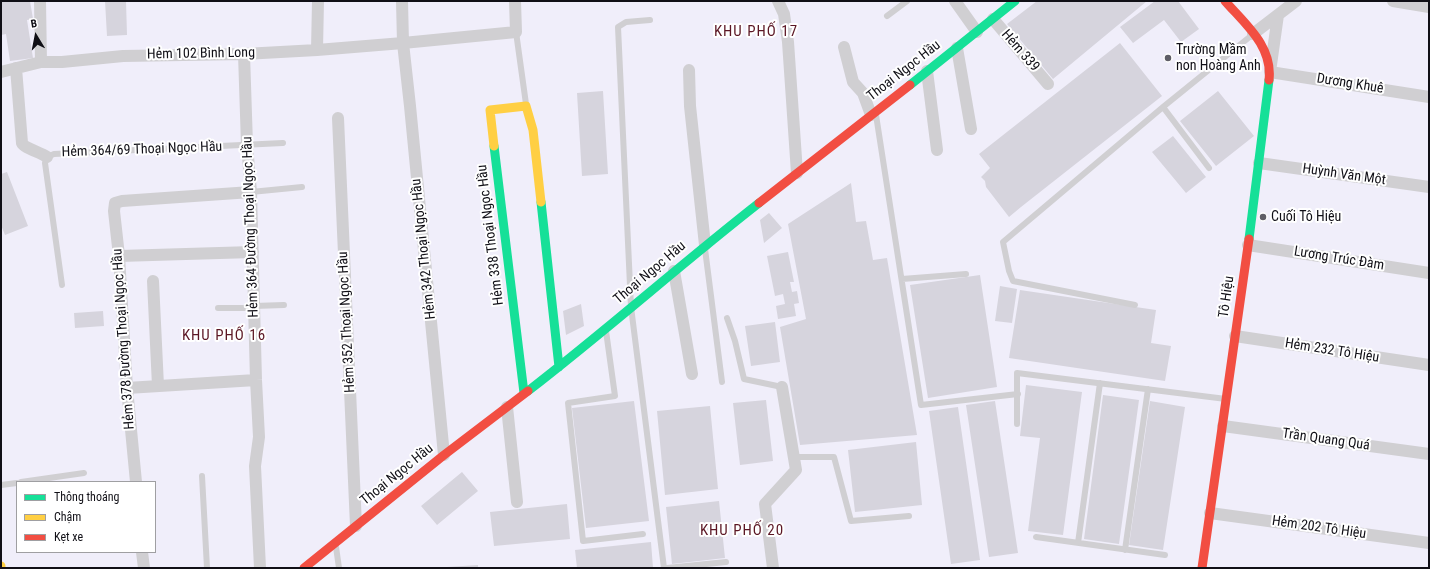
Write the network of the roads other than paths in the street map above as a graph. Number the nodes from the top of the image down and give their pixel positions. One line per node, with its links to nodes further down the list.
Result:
1 (40, 1): 25 (street)
2 (318, 1): 23 (street)
3 (402, 1): 20 (street, Hẻm 342 Thoại Ngọc Hầu)
4 (515, 1): 17 (street)
5 (778, 1): 44 (street)
6 (907, 1): 14 (lane)
7 (955, 1): 18 (street)
8 (1015, 1): 15 (street, Thoại Ngọc Hầu)
9 (1224, 1): 19 (street, Tô Hiệu)
10 (1296, 1): 13 (street)
11 (1393, 1): 12 (street)
12 (1429, 6)
13 (1278, 15): 19 (street); 30 (street)
14 (887, 16)
15 (993, 19): 18 (street, Thoại Ngọc Hầu); 31 (street, Hẻm 339)
16 (650, 20): 61 (lane)
17 (516, 32): 20 (street, Hẻm 102 Bình Long); 33 (lane)
18 (977, 32): 22 (street, Thoại Ngọc Hầu)
19 (1253, 34): 30 (street, Tô Hiệu); 34 (lane)
20 (403, 44): 23 (street, Hẻm 102 Bình Long); 83 (street, Hẻm 342 Thoại Ngọc Hầu)
21 (844, 47): 35 (street)
22 (957, 48): 28 (street, Thoại Ngọc Hầu); 37 (street)
23 (317, 50): 24 (street, Hẻm 102 Bình Long)
24 (244, 54): 25 (street, Hẻm 102 Bình Long); 39 (street, Hẻm 364 Đường Thoại Ngọc Hầu)
25 (41, 62): 26 (street, Hẻm 102 Bình Long)
26 (16, 68): 29 (street, Hẻm 102 Bình Long); 41 (street)
27 (689, 70): 48 (street)
28 (927, 71): 35 (street, Thoại Ngọc Hầu); 40 (street)
29 (1, 72)
30 (1270, 72): 32 (street, Dương Khuê); 42 (street, Tô Hiệu)
31 (1048, 84)
32 (1429, 97)
33 (526, 106): 67 (street); 76 (street, Hẻm 338 Thoại Ngọc Hầu)
34 (1163, 107): 43 (lane); 59 (lane)
35 (873, 113): 44 (street, Thoại Ngọc Hầu); 55 (lane)
36 (338, 118): 94 (street, Hẻm 352 Thoại Ngọc Hầu)
37 (971, 129)
38 (283, 143): 39 (lane, Hẻm 364/69 Thoại Ngọc Hầu)
39 (247, 145): 41 (lane, Hẻm 364/69 Thoại Ngọc Hầu); 47 (street, Hẻm 364 Đường Thoại Ngọc Hầu)
40 (937, 150)
41 (47, 158): 57 (lane, Hẻm 364/69 Thoại Ngọc Hầu)
42 (1259, 162): 46 (street, Huỳnh Văn Một); 49 (street, Tô Hiệu)
43 (1209, 168)
44 (797, 173): 48 (street, Thoại Ngọc Hầu)
45 (302, 187): 47 (lane)
46 (1429, 187)
47 (251, 192): 50 (street, Hẻm 364 Đường Thoại Ngọc Hầu); 51 (street, Hẻm 378 Đường Thoại Ngọc Hầu)
48 (705, 245): 52 (street, Thoại Ngọc Hầu); 70 (lane)
49 (1248, 245): 53 (street, Lương Trúc Đàm); 65 (street, Tô Hiệu)
50 (252, 252): 51 (street); 60 (street, Hẻm 364 Đường Thoại Ngọc Hầu)
51 (119, 256): 74 (street, Hẻm 378 Đường Thoại Ngọc Hầu)
52 (674, 271): 61 (street, Thoại Ngọc Hầu); 68 (street)
53 (1429, 273)
54 (966, 274): 55 (lane)
55 (902, 278): 77 (lane)
56 (153, 281): 72 (street)
57 (62, 285)
58 (284, 305): 60 (lane)
59 (1135, 305)
60 (254, 307): 62 (lane); 69 (street, Hẻm 364 Đường Thoại Ngọc Hầu)
61 (631, 307): 64 (street, Thoại Ngọc Hầu); 109 (lane)
62 (218, 308)
63 (727, 318): 73 (lane)
64 (606, 327): 67 (street, Thoại Ngọc Hầu); 95 (lane)
65 (1235, 336): 66 (street, Hẻm 232 Tô Hiệu); 78 (street, Tô Hiệu)
66 (1429, 365)
67 (558, 367): 76 (street, Thoại Ngọc Hầu)
68 (692, 374)
69 (256, 380): 72 (street); 106 (street, Hẻm 364 Đường Thoại Ngọc Hầu)
70 (722, 382)
71 (1100, 383): 75 (lane); 77 (lane); 98 (lane)
72 (158, 386): 74 (street)
73 (782, 387): 84 (street)
74 (127, 388): 88 (street, Hẻm 378 Đường Thoại Ngọc Hầu)
75 (1148, 389): 78 (lane); 100 (lane)
76 (524, 393): 79 (street, Thoại Ngọc Hầu)
77 (1018, 394): 80 (lane)
78 (1227, 399): 81 (street, Tô Hiệu)
79 (507, 407): 83 (street, Thoại Ngọc Hầu); 91 (street)
80 (1017, 424)
81 (1223, 426): 82 (street, Trần Quang Quá); 92 (street, Tô Hiệu)
82 (1429, 454)
83 (444, 455): 94 (street, Thoại Ngọc Hầu)
84 (794, 457): 93 (lane); 111 (street)
85 (84, 472): 87 (lane)
86 (202, 476): 105 (lane)
87 (27, 481)
88 (136, 481)
89 (16, 483): 90 (lane)
90 (1, 485)
91 (518, 502)
92 (1210, 513): 99 (street, Hẻm 202 Tô Hiệu); 112 (street, Tô Hiệu)
93 (909, 516)
94 (356, 526): 97 (street, Thoại Ngọc Hầu)
95 (643, 534)
96 (1036, 537): 98 (lane)
97 (335, 543): 107 (street, Thoại Ngọc Hầu); 108 (lane)
98 (1078, 543): 100 (lane)
99 (1429, 543)
100 (1125, 550): 102 (lane)
101 (142, 553): 104 (street)
102 (1165, 555)
103 (726, 562): 110 (lane)
104 (144, 568)
105 (207, 568)
106 (260, 568)
107 (304, 568)
108 (339, 568)
109 (664, 568)
110 (668, 568)
111 (774, 568)
112 (1202, 568)

